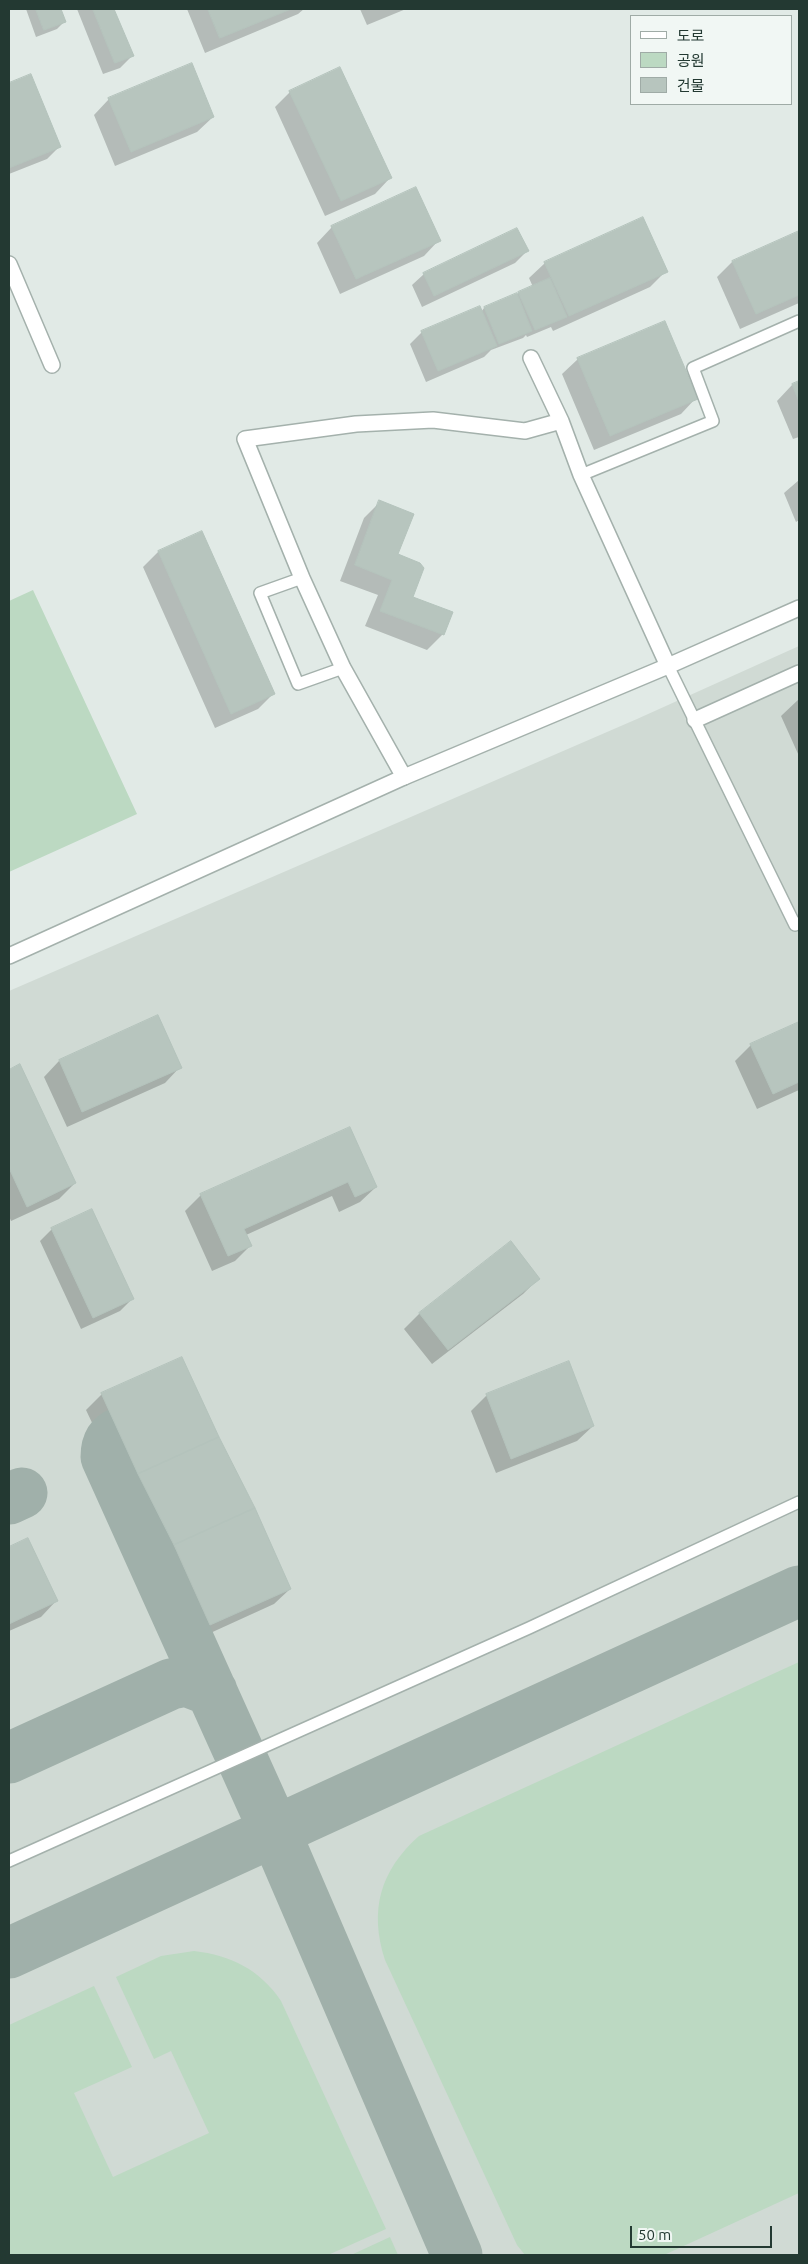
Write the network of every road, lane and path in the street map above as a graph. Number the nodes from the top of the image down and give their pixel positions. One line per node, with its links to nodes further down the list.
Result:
1 (9, 264): 4 (street)
2 (799, 321): 6 (lane)
3 (531, 358): 5 (street)
4 (52, 365)
5 (561, 421): 6 (street); 7 (street)
6 (581, 475): 9 (street)
7 (302, 578): 10 (street); 10 (lane)
8 (799, 608): 9 (street)
9 (668, 666): 12 (lane); 13 (street)
10 (343, 668): 13 (street)
11 (799, 673): 12 (street)
12 (695, 720): 14 (lane)
13 (404, 777): 15 (street)
14 (798, 927)
15 (9, 956)
16 (799, 1502): 17 (lane)
17 (9, 1861)

